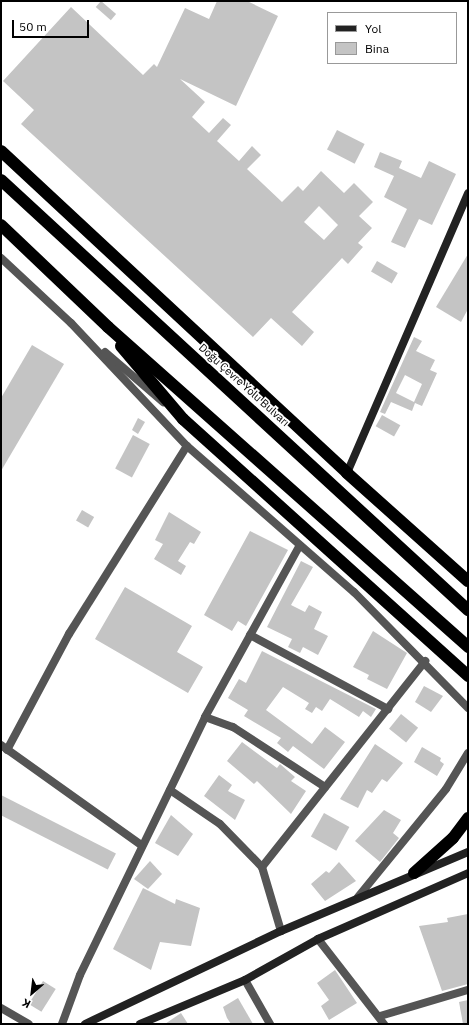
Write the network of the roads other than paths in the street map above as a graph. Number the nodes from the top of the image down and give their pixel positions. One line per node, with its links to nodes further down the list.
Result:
1 (1, 151): 10 (highway)
2 (1, 180): 13 (highway, Doğu Çevre Yolu Bulvarı)
3 (468, 193): 10 (main road)
4 (1, 225): 7 (highway)
5 (1, 258): 6 (street)
6 (71, 323): 8 (street); 9 (street)
7 (108, 327): 8 (highway); 15 (highway)
8 (183, 419): 17 (highway)
9 (187, 446): 11 (street); 21 (street)
10 (346, 474): 12 (highway)
11 (300, 545): 14 (street); 16 (street)
12 (468, 581)
13 (468, 610)
14 (250, 635): 19 (street); 20 (street)
15 (468, 647)
16 (425, 662): 18 (street); 19 (street)
17 (468, 676)
18 (468, 708)
19 (388, 709): 23 (street)
20 (205, 717): 23 (street); 24 (street)
21 (4, 748): 26 (street)
22 (468, 753): 31 (street)
23 (325, 787): 28 (street)
24 (170, 790): 26 (street); 28 (street)
25 (468, 818): 29 (highway)
26 (141, 845): 39 (street)
27 (468, 852): 29 (main road)
28 (262, 868): 32 (street)
29 (414, 873): 31 (main road)
30 (468, 873): 33 (main road)
31 (358, 897): 32 (main road)
32 (281, 931): 40 (main road)
33 (318, 939): 34 (main road); 37 (street)
34 (245, 980): 41 (main road); 42 (street)
35 (468, 990): 37 (street)
36 (1, 1008): 38 (street)
37 (380, 1016): 43 (street)
38 (29, 1024)
39 (62, 1024)
40 (85, 1024)
41 (140, 1024)
42 (270, 1024)
43 (384, 1024)

